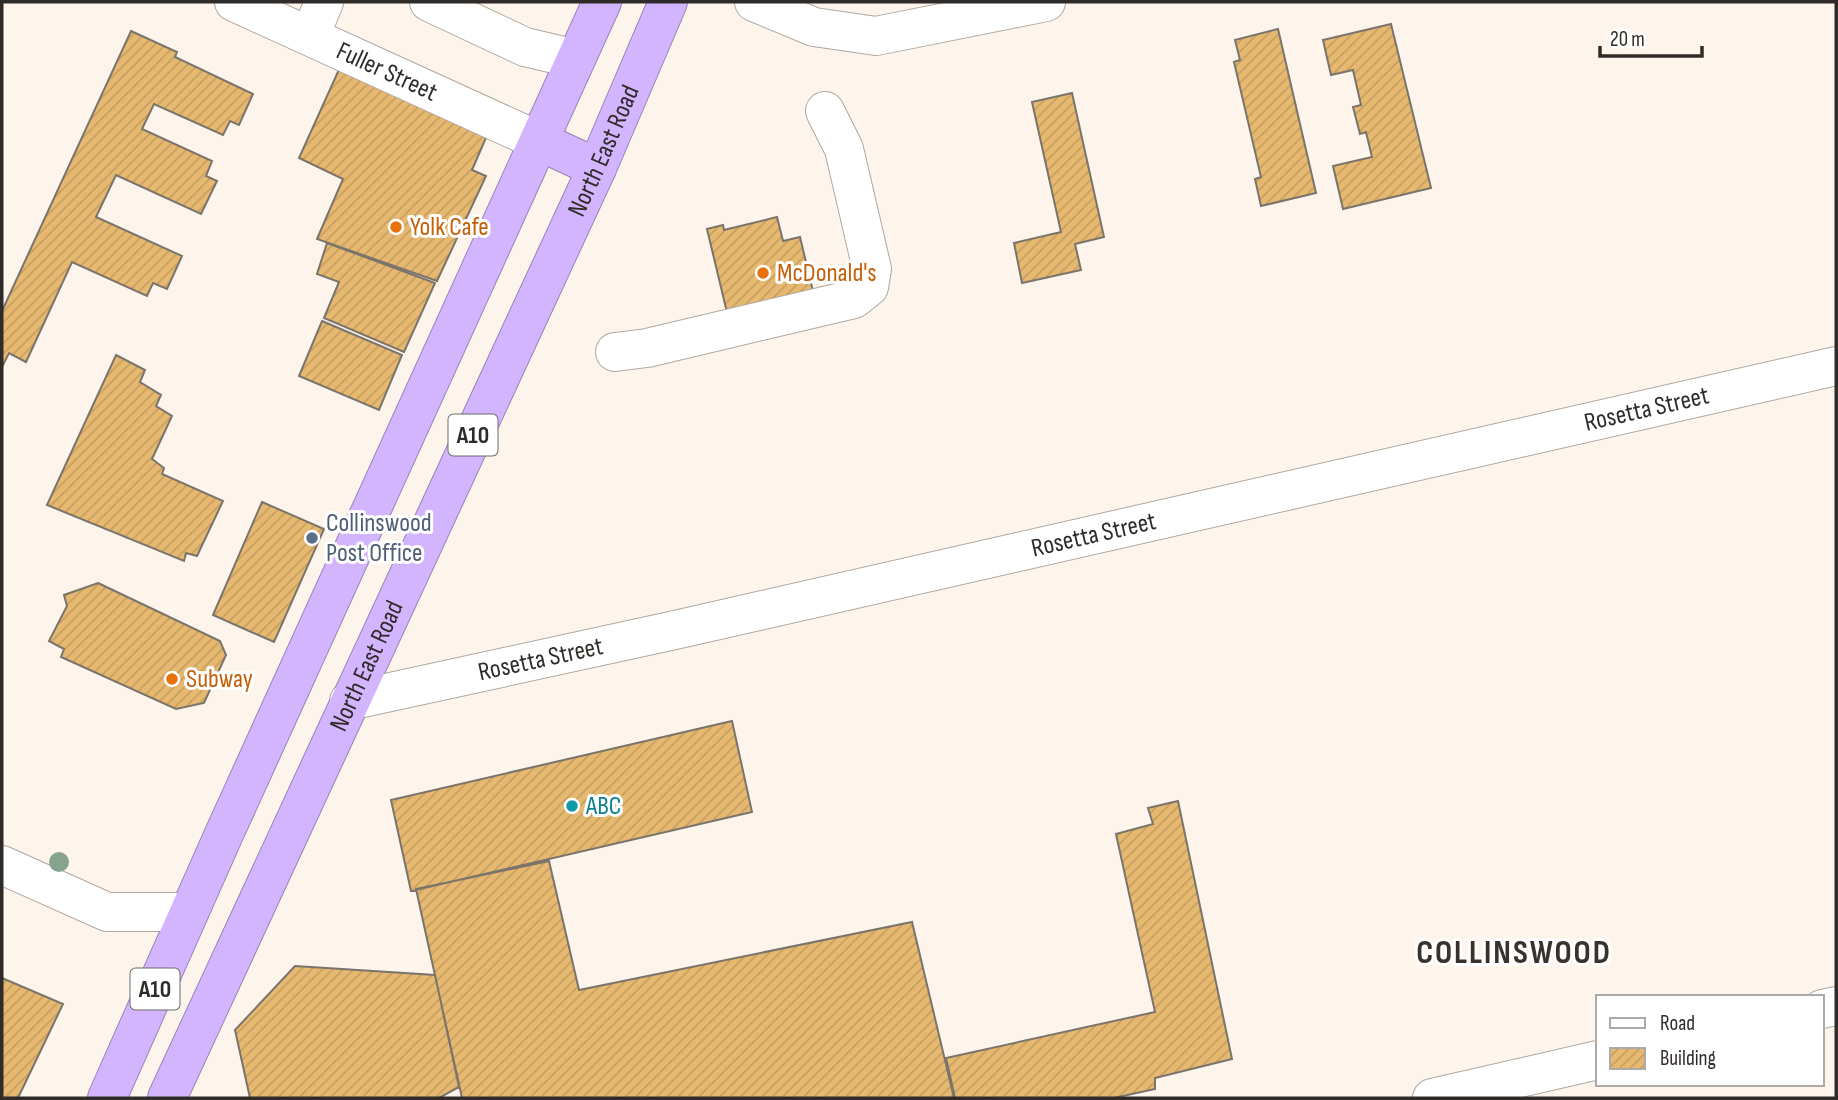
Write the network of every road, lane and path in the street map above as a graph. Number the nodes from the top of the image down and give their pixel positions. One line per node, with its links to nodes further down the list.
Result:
1 (324, 2): 8 (street)
2 (429, 2): 9 (street)
3 (602, 2): 9 (highway, A10)
4 (668, 2): 12 (highway, North East Road / A10)
5 (754, 2): 6 (street)
6 (1033, 3)
7 (246, 4): 8 (street, Fuller Street)
8 (310, 36): 11 (street, Fuller Street)
9 (576, 59): 11 (highway, A10)
10 (825, 111): 13 (street)
11 (539, 141): 12 (highway); 17 (highway, A10)
12 (597, 168): 15 (highway, North East Road / A10)
13 (615, 352)
14 (1836, 366): 15 (street, Rosetta Street)
15 (349, 701): 21 (highway, North East Road / A10)
16 (2, 865): 17 (street)
17 (189, 912): 19 (highway, A10)
18 (1596, 1060): 22 (street)
19 (114, 1082): 20 (highway)
20 (151, 1098)
21 (167, 1098)
22 (1432, 1098)

